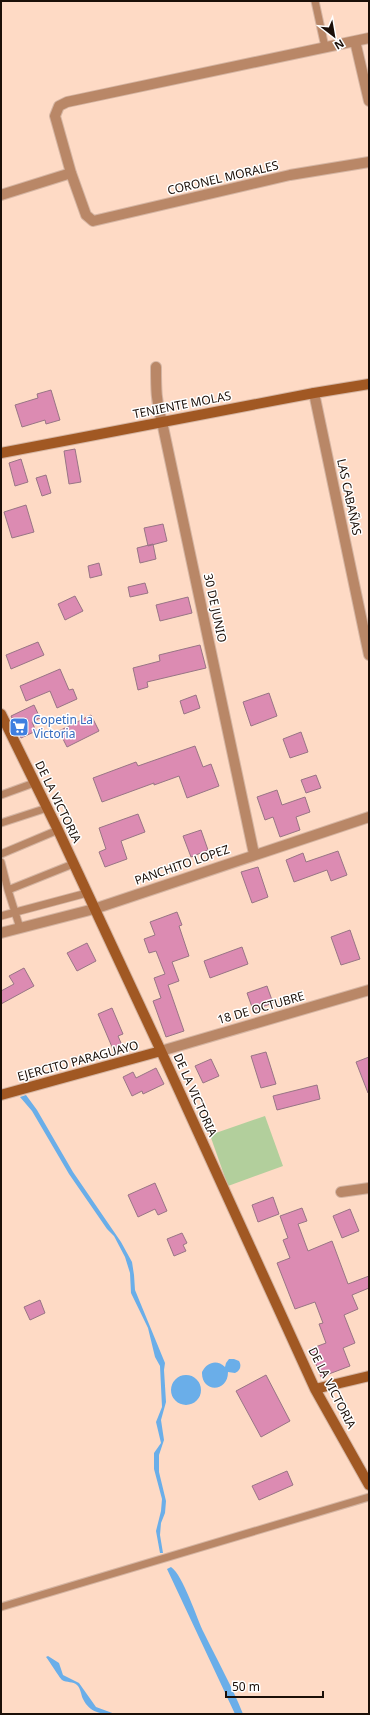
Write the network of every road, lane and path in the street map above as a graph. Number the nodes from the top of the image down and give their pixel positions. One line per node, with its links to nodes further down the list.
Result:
1 (315, 1): 4 (lane)
2 (369, 38): 3 (street)
3 (355, 41): 4 (street); 5 (street)
4 (325, 47): 7 (street)
5 (369, 101)
6 (369, 162): 7 (street, CORONEL MORALES)
7 (71, 173): 8 (street)
8 (1, 195)
9 (156, 367): 12 (street, 30 DE JUNIO)
10 (369, 384): 11 (main road, TENIENTE MOLAS)
11 (314, 393): 12 (main road, TENIENTE MOLAS); 14 (street, LAS CABAÑAS)
12 (162, 422): 13 (main road, TENIENTE MOLAS); 23 (street, 30 DE JUNIO)
13 (1, 453)
14 (369, 655)
15 (1, 714): 16 (main road, DE LA VICTORIA)
16 (34, 783): 17 (lane); 18 (main road, DE LA VICTORIA)
17 (1, 795)
18 (47, 808): 20 (lane); 21 (main road, DE LA VICTORIA)
19 (369, 817): 23 (street, PANCHITO LOPEZ)
20 (1, 823)
21 (58, 830): 22 (lane); 25 (main road, DE LA VICTORIA)
22 (1, 854)
23 (254, 854): 28 (street, PANCHITO LOPEZ)
24 (1, 862): 26 (lane)
25 (73, 864): 26 (lane); 27 (main road, DE LA VICTORIA)
26 (8, 890): 29 (lane)
27 (87, 893): 28 (main road, DE LA VICTORIA); 29 (lane)
28 (94, 909): 31 (street, PANCHITO LOPEZ); 34 (main road, DE LA VICTORIA)
29 (15, 913): 30 (lane); 31 (lane)
30 (1, 916)
31 (20, 928): 32 (street, PANCHITO LOPEZ)
32 (1, 933)
33 (369, 990): 34 (street, 18 DE OCTUBRE)
34 (161, 1051): 35 (main road, EJERCITO PARAGUAYO); 39 (main road, DE LA VICTORIA)
35 (1, 1095)
36 (369, 1188): 37 (street)
37 (341, 1192)
38 (369, 1376): 39 (main road)
39 (315, 1390): 40 (main road, DE LA VICTORIA)
40 (369, 1485)
41 (369, 1497): 42 (lane)
42 (1, 1607)

